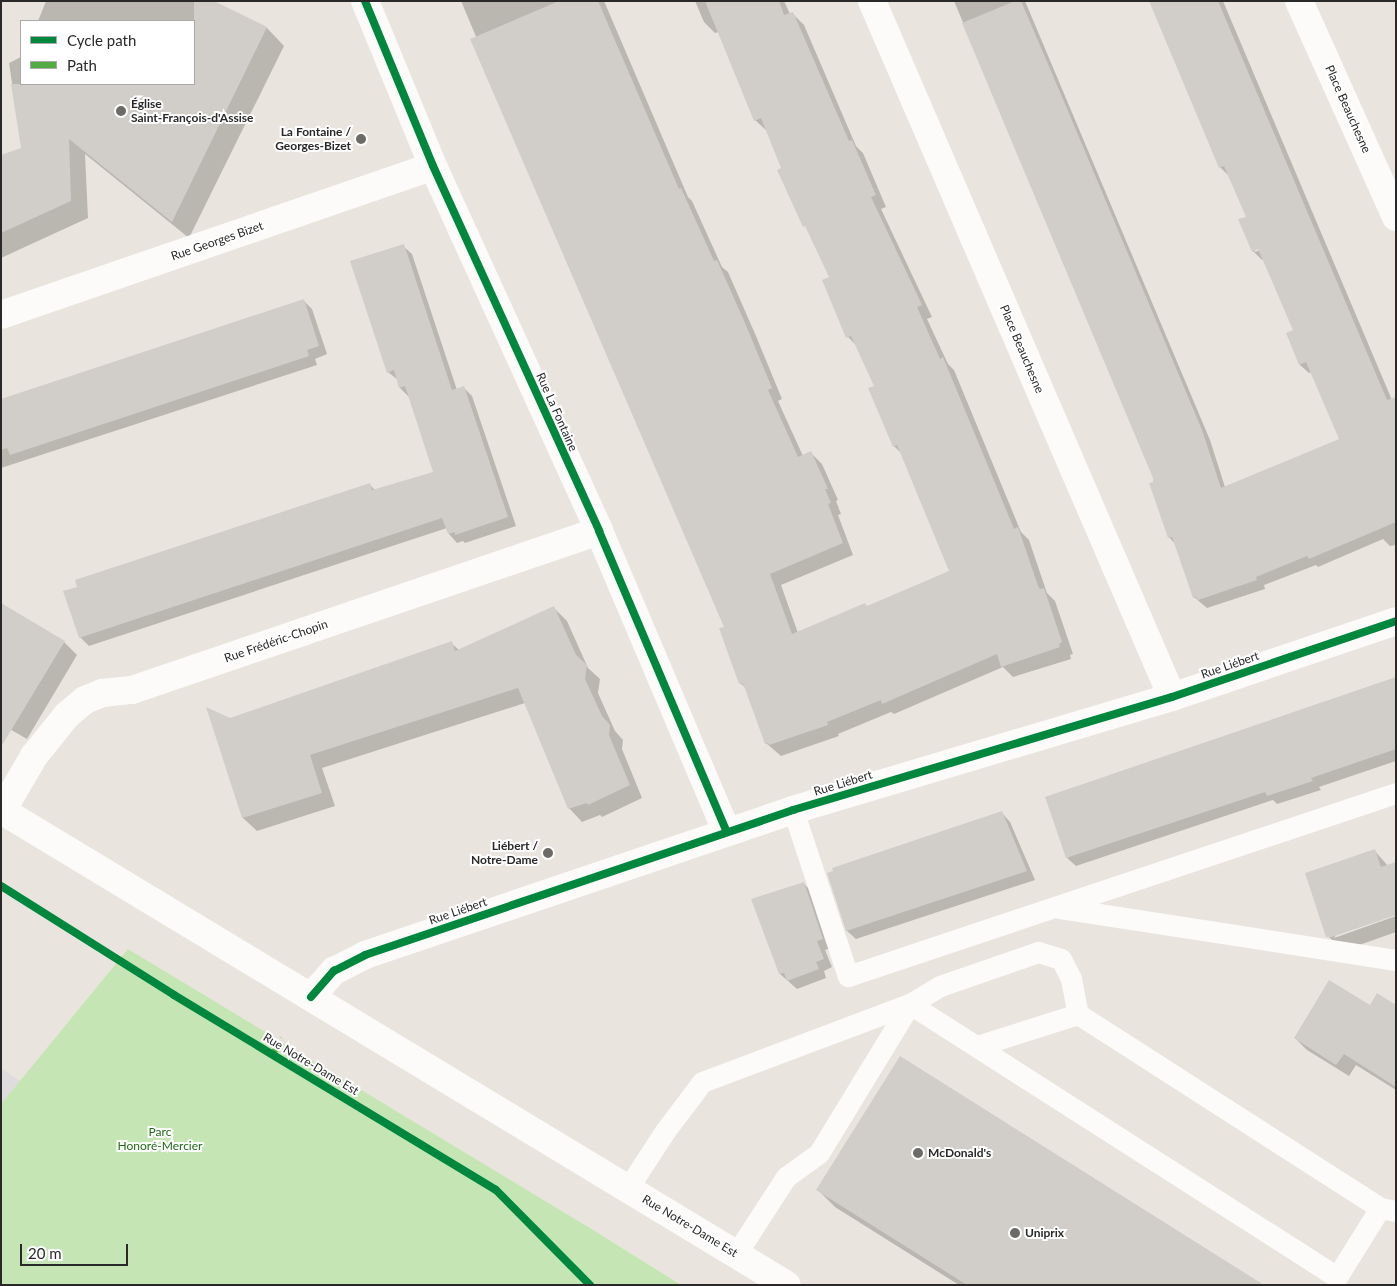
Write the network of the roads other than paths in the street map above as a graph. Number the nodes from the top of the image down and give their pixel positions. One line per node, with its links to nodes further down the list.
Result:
1 (366, 1): 4 (street, Rue La Fontaine)
2 (872, 1): 9 (street, Place Beauchesne)
3 (1299, 1): 5 (street, Place Beauchesne)
4 (433, 166): 6 (street, Rue Georges Bizet); 7 (street, Rue La Fontaine)
5 (1396, 217)
6 (1, 316)
7 (599, 532): 12 (street, Rue Frédéric-Chopin); 13 (street, Rue La Fontaine)
8 (1396, 620): 9 (street, Rue Liébert)
9 (1172, 696): 11 (street, Rue Liébert)
10 (1396, 793): 14 (lane)
11 (793, 810): 13 (street, Rue Liébert); 14 (lane)
12 (2, 811): 16 (street, Rue Notre-Dame Est)
13 (727, 832): 16 (street, Rue Liébert)
14 (1056, 908): 15 (lane)
15 (1396, 960)
16 (311, 997): 20 (street, Rue Notre-Dame Est)
17 (910, 1004): 18 (lane); 19 (lane); 20 (lane); 22 (lane)
18 (1078, 1014): 19 (lane); 21 (lane)
19 (977, 1046): 21 (lane)
20 (628, 1188): 22 (street, Rue Notre-Dame Est)
21 (1388, 1209)
22 (736, 1254): 23 (street, Rue Notre-Dame Est)
23 (787, 1285)

